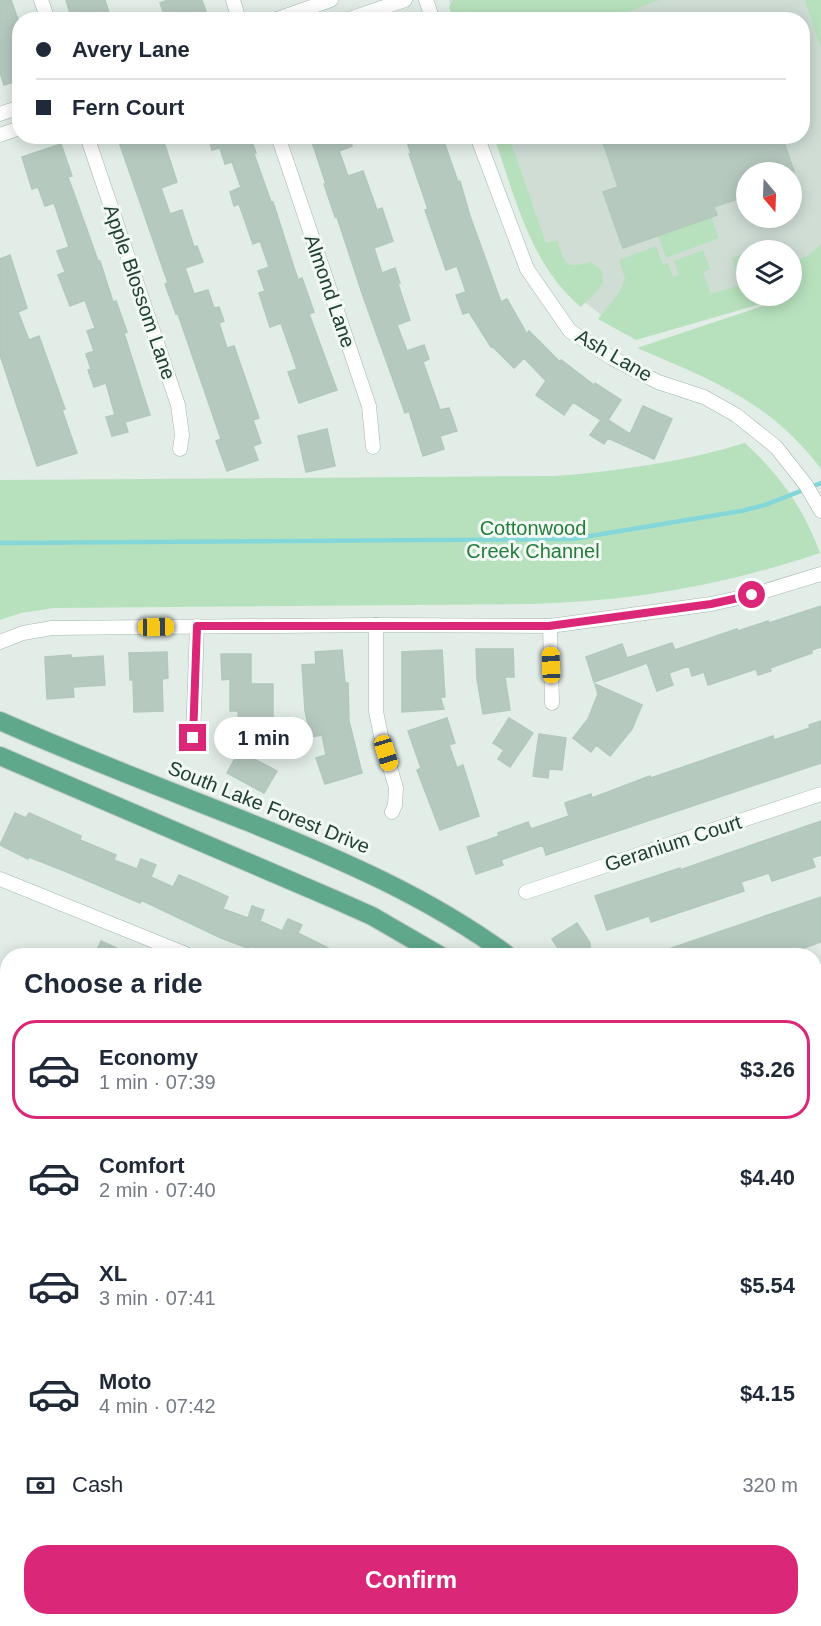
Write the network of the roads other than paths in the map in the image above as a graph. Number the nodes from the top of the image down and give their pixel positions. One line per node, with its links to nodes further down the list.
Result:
1 (330, 0): 3 (street)
2 (405, 0): 4 (street)
3 (296, 12)
4 (370, 12)
5 (90, 144): 9 (street, Apple Blossom Lane)
6 (281, 144): 8 (street, Almond Lane)
7 (480, 144): 10 (street, Ash Lane)
8 (373, 447)
9 (180, 449)
10 (821, 512)
11 (821, 574): 14 (street)
12 (376, 625): 13 (street); 14 (street); 21 (street)
13 (197, 626): 15 (street); 18 (street)
14 (549, 626): 16 (street)
15 (0, 642)
16 (552, 703)
17 (0, 721): 26 (main road, South Lake Forest Drive)
18 (193, 738)
19 (0, 756): 25 (main road)
20 (821, 794): 23 (street, Geranium Court)
21 (392, 812)
22 (0, 879): 24 (street)
23 (526, 892)
24 (163, 948)
25 (427, 948)
26 (499, 948)

